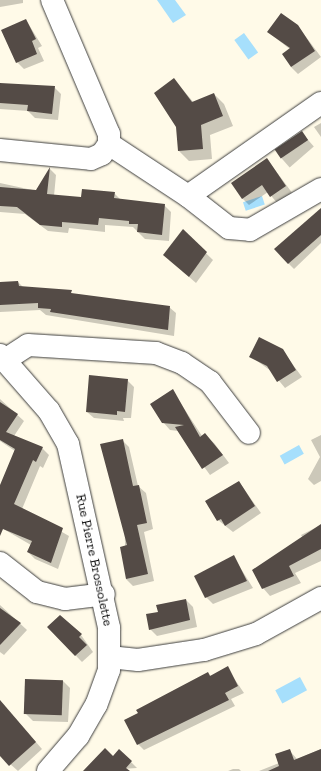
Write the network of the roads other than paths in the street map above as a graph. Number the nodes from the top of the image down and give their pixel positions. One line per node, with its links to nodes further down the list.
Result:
1 (52, 0): 3 (street)
2 (321, 102): 6 (street)
3 (109, 144): 4 (street); 6 (street)
4 (0, 150)
5 (321, 188): 6 (street)
6 (188, 196)
7 (2, 358): 8 (street); 10 (street, Rue Pierre Brossolette)
8 (249, 433)
9 (0, 563): 10 (street)
10 (104, 594): 12 (street, Rue Pierre Brossolette)
11 (321, 598): 12 (street)
12 (109, 657): 13 (street, Rue Pierre Brossolette)
13 (48, 771)

